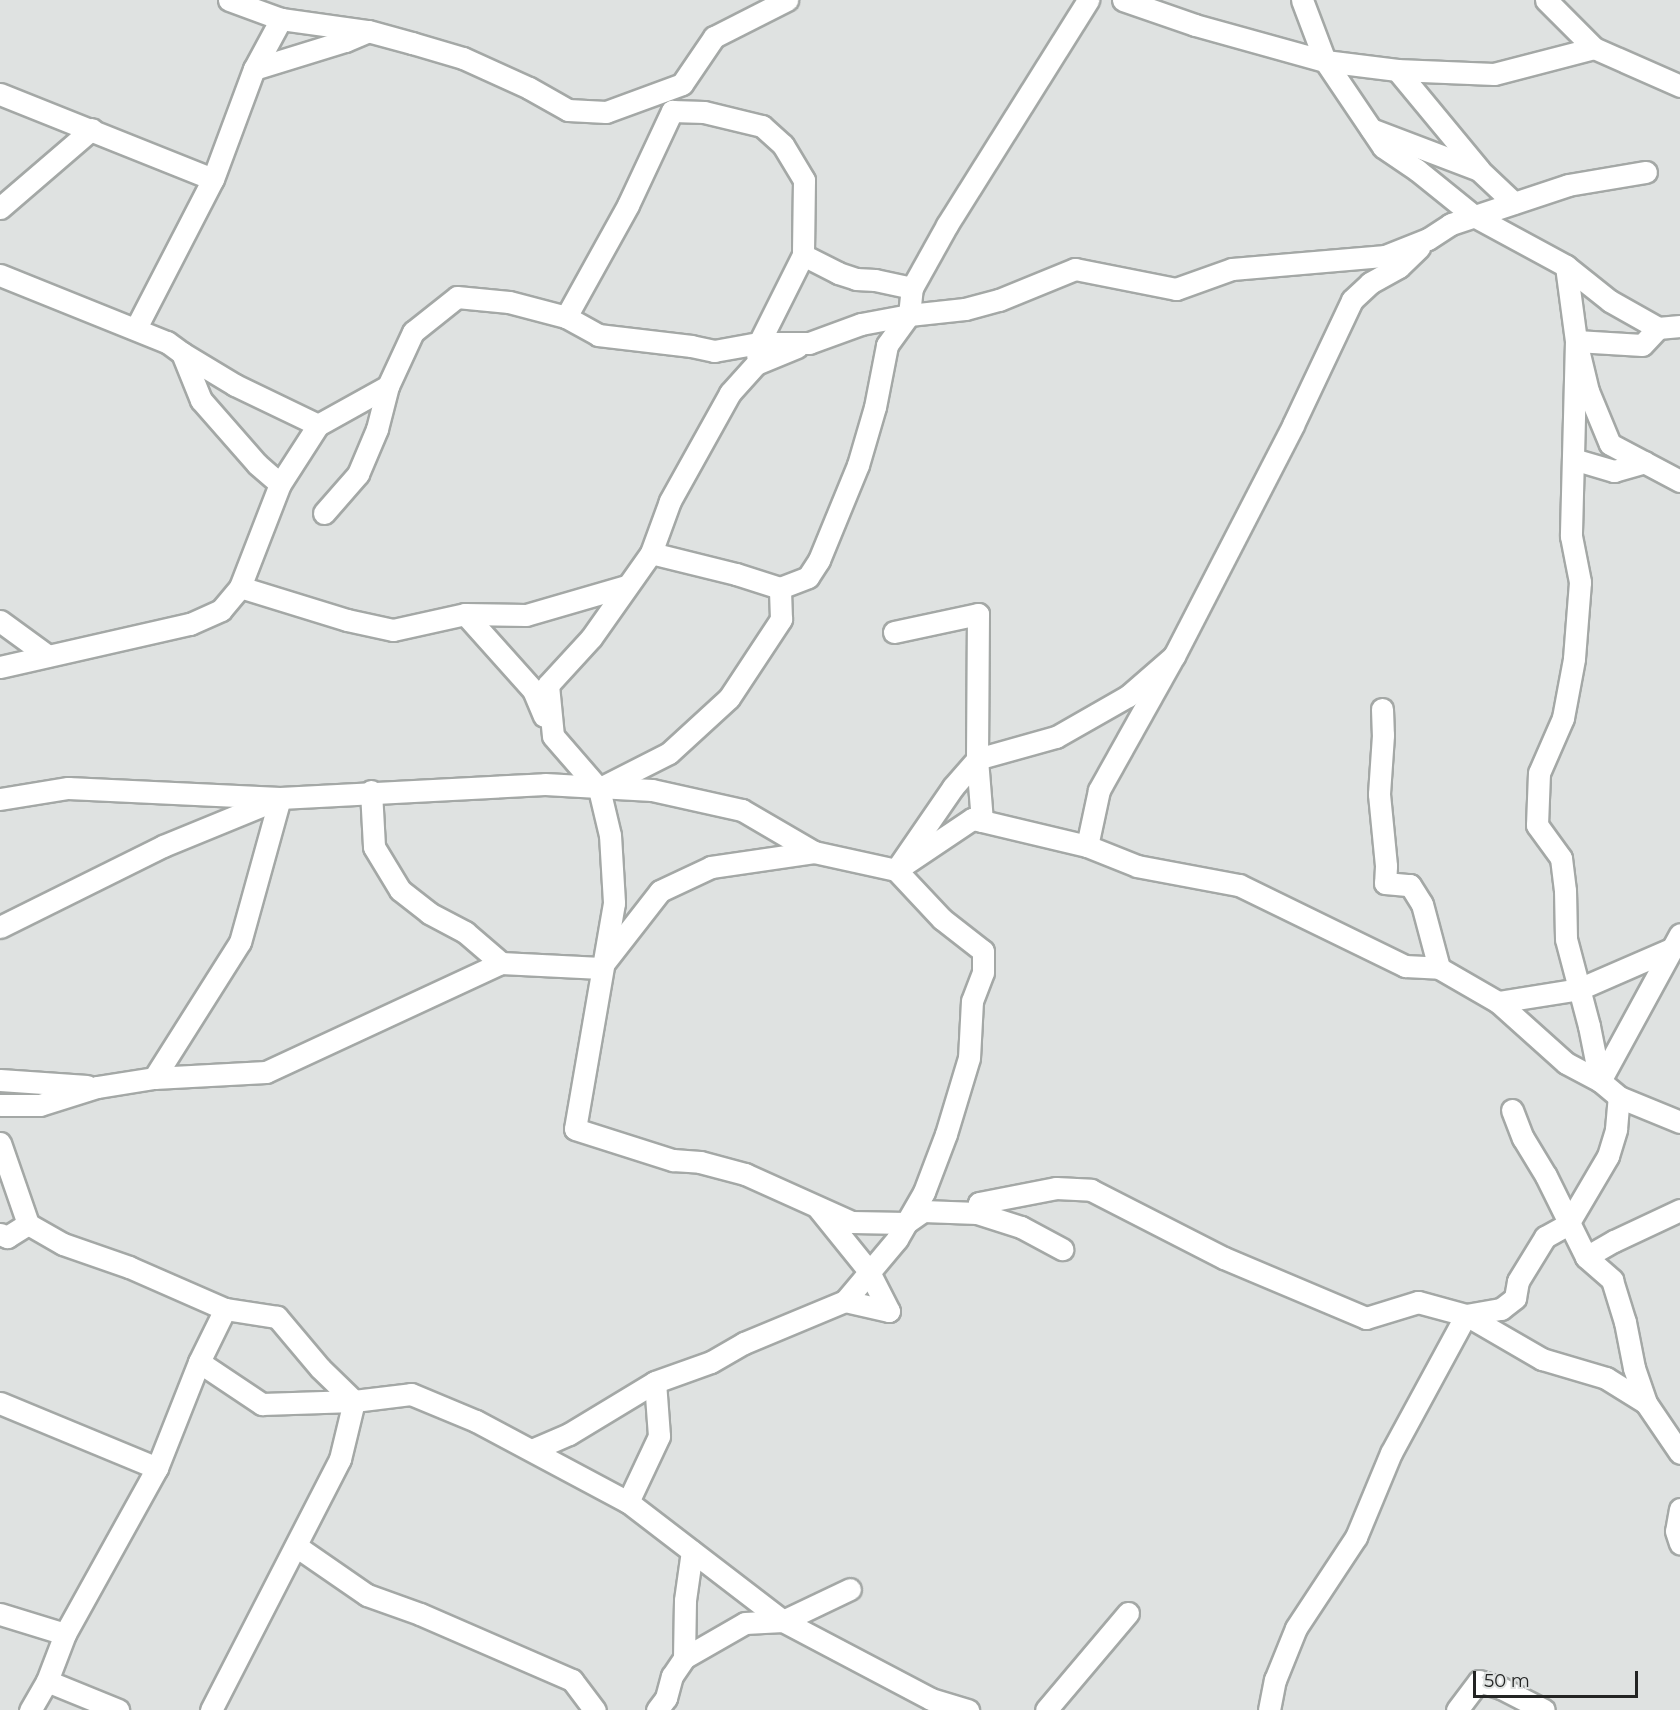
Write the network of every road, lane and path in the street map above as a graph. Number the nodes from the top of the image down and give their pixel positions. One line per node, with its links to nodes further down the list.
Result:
1 (229, 0): 7 (street)
2 (788, 0): 13 (street)
3 (1088, 0): 29 (street)
4 (1123, 0): 10 (street)
5 (1302, 0): 10 (street)
6 (1546, 0): 9 (street)
7 (281, 19): 8 (street); 11 (street)
8 (368, 31): 11 (street); 13 (street)
9 (1594, 48): 12 (street); 14 (street)
10 (1325, 61): 12 (street); 18 (street)
11 (254, 69): 21 (street)
12 (1397, 70): 19 (street)
13 (682, 84): 16 (street)
14 (1680, 86)
15 (0, 94): 17 (street)
16 (672, 111): 26 (street); 31 (street)
17 (92, 129): 21 (street); 23 (street)
18 (1371, 129): 19 (street); 24 (street)
19 (1479, 170): 22 (street)
20 (1646, 172): 22 (street)
21 (213, 179): 33 (street)
22 (1514, 203): 24 (street)
23 (0, 208)
24 (1474, 216): 25 (street); 27 (street)
25 (1428, 239): 30 (street); 53 (street)
26 (803, 255): 29 (street); 37 (street)
27 (1566, 266): 34 (street); 35 (street)
28 (0, 275): 33 (street)
29 (912, 288): 30 (street)
30 (909, 315): 37 (street); 48 (street)
31 (566, 317): 37 (street); 38 (street)
32 (1680, 326): 34 (street)
33 (136, 327): 36 (street)
34 (1658, 328): 35 (street)
35 (1576, 341): 40 (street); 41 (street)
36 (182, 353): 39 (street); 43 (street)
37 (757, 353): 45 (street)
38 (388, 386): 39 (street); 44 (street)
39 (318, 425): 43 (street)
40 (1573, 459): 41 (street); 71 (street)
41 (1645, 462): 42 (street)
42 (1680, 481)
43 (280, 484): 47 (street)
44 (324, 513)
45 (651, 553): 46 (street); 48 (street)
46 (626, 586): 49 (street); 56 (street)
47 (240, 587): 49 (street); 52 (street)
48 (780, 588): 58 (street)
49 (465, 614): 56 (street)
50 (0, 621): 52 (street)
51 (894, 632): 57 (street)
52 (48, 656): 54 (street)
53 (1174, 656): 57 (street); 63 (street)
54 (0, 667)
55 (1382, 709): 70 (street)
56 (553, 736): 58 (street)
57 (977, 759): 62 (street); 65 (street)
58 (599, 789): 59 (street); 64 (street); 69 (street)
59 (371, 791): 60 (street); 68 (street)
60 (280, 798): 61 (street); 66 (street); 73 (street)
61 (0, 799)
62 (982, 821): 63 (street); 65 (street)
63 (1087, 846): 70 (street)
64 (814, 852): 65 (street); 69 (street)
65 (896, 870): 85 (street)
66 (0, 927)
67 (1675, 942): 71 (street); 75 (street)
68 (501, 963): 69 (street); 73 (street)
69 (601, 968): 82 (street)
70 (1439, 968): 72 (street)
71 (1579, 989): 72 (street); 75 (street)
72 (1498, 1002): 75 (street)
73 (154, 1078): 76 (street)
74 (0, 1080): 76 (street)
75 (1600, 1081): 77 (street)
76 (97, 1087): 78 (street)
77 (1619, 1097): 80 (street); 87 (street)
78 (0, 1105)
79 (1512, 1110): 87 (street)
80 (1680, 1122)
81 (0, 1143): 86 (street)
82 (814, 1203): 85 (street); 91 (street)
83 (1680, 1210): 90 (street)
84 (977, 1213): 85 (street); 89 (street); 94 (street)
85 (906, 1223): 91 (street)
86 (28, 1224): 88 (street); 93 (street)
87 (1568, 1224): 90 (street); 94 (street)
88 (0, 1234)
89 (1062, 1249)
90 (1586, 1257): 99 (street)
91 (868, 1270): 92 (street); 92 (street)
92 (845, 1301): 96 (street)
93 (225, 1310): 95 (street); 97 (street)
94 (1466, 1315): 99 (street); 122 (street)
95 (199, 1362): 97 (street); 102 (street)
96 (656, 1382): 100 (street); 103 (street)
97 (354, 1401): 100 (street); 106 (street)
98 (0, 1403): 102 (street)
99 (1646, 1403): 101 (street)
100 (532, 1450): 103 (street)
101 (1680, 1453)
102 (157, 1468): 112 (street)
103 (628, 1502): 107 (street)
104 (1680, 1509): 105 (street)
105 (1680, 1543)
106 (296, 1546): 117 (street); 118 (street)
107 (692, 1551): 111 (street); 113 (street)
108 (850, 1589): 111 (street)
109 (1, 1613): 112 (street)
110 (1128, 1613): 121 (street)
111 (783, 1621): 113 (street); 120 (street)
112 (65, 1634): 114 (street)
113 (684, 1658): 119 (street)
114 (47, 1681): 115 (street); 116 (street)
115 (30, 1710)
116 (118, 1710)
117 (211, 1710)
118 (595, 1710)
119 (657, 1710)
120 (968, 1710)
121 (1046, 1710)
122 (1269, 1710)
123 (1457, 1710): 124 (street)
124 (1544, 1710)

